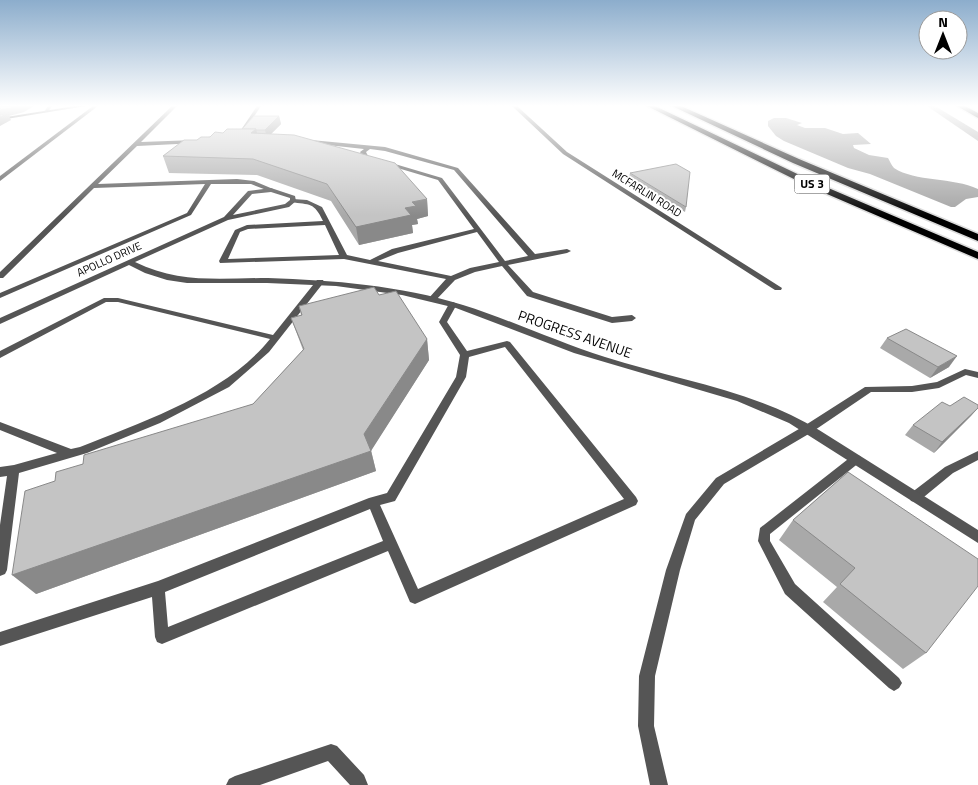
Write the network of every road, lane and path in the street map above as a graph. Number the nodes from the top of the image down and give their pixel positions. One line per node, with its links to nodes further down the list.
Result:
1 (48, 143): 12 (street)
2 (182, 143): 9 (street)
3 (310, 143): 10 (street)
4 (554, 143): 32 (street, MCFARLIN ROAD)
5 (713, 143): 16 (highway)
6 (724, 143): 16 (highway, US 3)
7 (757, 143): 11 (highway, US 3)
8 (763, 143): 11 (highway)
9 (136, 144): 14 (street)
10 (369, 147): 20 (street); 25 (street)
11 (796, 160): 21 (highway, US 3)
12 (0, 179)
13 (210, 181): 14 (street); 15 (street); 33 (street)
14 (92, 186): 29 (street)
15 (271, 190): 17 (street); 18 (street, APOLLO DRIVE)
16 (842, 197): 23 (highway, US 3)
17 (293, 201): 18 (street, APOLLO DRIVE); 19 (street)
18 (226, 218): 27 (street, APOLLO DRIVE)
19 (328, 223): 24 (street); 24 (street)
20 (478, 230): 26 (street); 28 (street)
21 (978, 238)
22 (567, 251): 25 (street)
23 (978, 256)
24 (344, 257): 26 (street)
25 (533, 257): 28 (street)
26 (371, 262): 30 (street)
27 (130, 263): 31 (street, PROGRESS AVENUE); 37 (street, APOLLO DRIVE)
28 (503, 263): 30 (street); 36 (street)
29 (0, 276)
30 (452, 278): 34 (street)
31 (320, 282): 34 (street, PROGRESS AVENUE); 38 (street)
32 (778, 288)
33 (0, 296)
34 (432, 299): 35 (street, PROGRESS AVENUE)
35 (453, 304): 40 (street); 43 (street, PROGRESS AVENUE)
36 (632, 318)
37 (0, 321)
38 (276, 338): 39 (street); 44 (street)
39 (0, 354)
40 (465, 355): 50 (street); 52 (street)
41 (978, 375): 43 (street)
42 (0, 426): 44 (street)
43 (808, 429): 46 (street, PROGRESS AVENUE); 59 (street)
44 (71, 454): 47 (street)
45 (978, 455): 49 (street)
46 (856, 459): 49 (street, PROGRESS AVENUE); 56 (street)
47 (14, 470): 48 (street); 53 (street)
48 (0, 472)
49 (915, 497): 51 (street, PROGRESS AVENUE)
50 (373, 502): 52 (street); 54 (street)
51 (978, 537)
52 (391, 544): 54 (street)
53 (0, 570)
54 (158, 588): 55 (street)
55 (0, 639)
56 (894, 683)
57 (235, 785): 58 (street)
58 (358, 785)
59 (659, 785)

